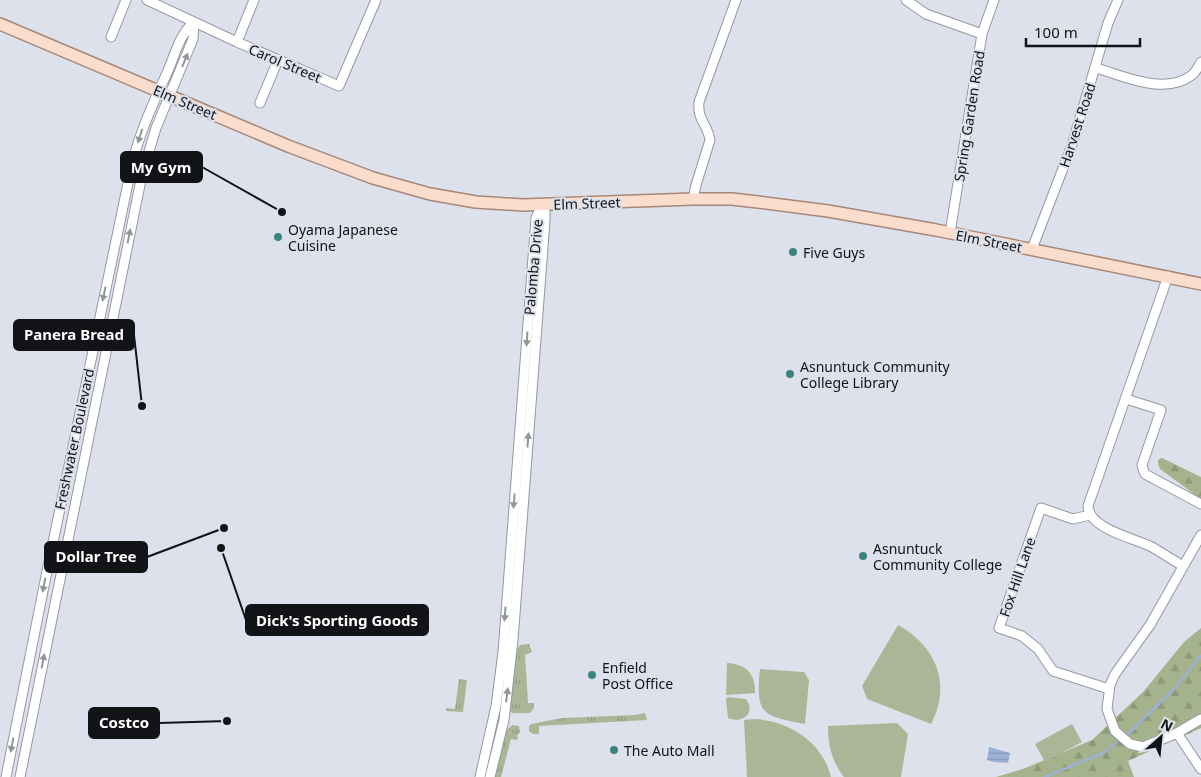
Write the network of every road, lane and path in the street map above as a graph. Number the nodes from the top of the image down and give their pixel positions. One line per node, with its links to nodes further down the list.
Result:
1 (126, 0): 12 (street)
2 (146, 0): 9 (street, Carol Street)
3 (254, 0): 13 (street)
4 (376, 0): 14 (street, Carol Street)
5 (736, 0): 19 (street)
6 (906, 0): 11 (street)
7 (994, 0): 11 (street, Spring Garden Road)
8 (1118, 0): 16 (street, Harvest Road)
9 (194, 22): 13 (street, Carol Street); 17 (street, Freshwater Boulevard)
10 (0, 24): 17 (main road, Elm Street)
11 (982, 34): 21 (street, Spring Garden Road)
12 (111, 37)
13 (236, 42): 14 (street, Carol Street)
14 (278, 60): 18 (street)
15 (1201, 62): 16 (street)
16 (1096, 68): 22 (street, Harvest Road)
17 (164, 93): 20 (main road, Elm Street); 26 (street, Freshwater Boulevard, one-way to 26); 27 (street, Freshwater Boulevard, one-way to 17)
18 (260, 102)
19 (694, 199): 20 (main road, Elm Street); 21 (main road, Elm Street)
20 (542, 205): 31 (street, Palomba Drive, one-way to 20); 32 (street, Palomba Drive, one-way to 32)
21 (950, 233): 22 (main road, Elm Street)
22 (1032, 249): 23 (main road, Elm Street)
23 (1168, 276): 24 (main road, Elm Street); 25 (street)
24 (1201, 284)
25 (1126, 399): 28 (street); 29 (street)
26 (68, 469): 27 (street); 34 (street, Freshwater Boulevard, one-way to 34)
27 (81, 473): 36 (street, Freshwater Boulevard, one-way to 27)
28 (1201, 504)
29 (1090, 515): 33 (street); 35 (street, Fox Hill Lane)
30 (1201, 534): 33 (street)
31 (519, 558): 32 (street); 39 (street, Palomba Drive, one-way to 31)
32 (509, 565): 37 (street, Palomba Drive, one-way to 37)
33 (1183, 566): 35 (street)
34 (24, 689): 36 (street); 42 (street, Freshwater Boulevard, one-way to 42)
35 (1109, 689): 40 (street)
36 (37, 692): 43 (street, Freshwater Boulevard)
37 (493, 719): 39 (street); 44 (street, Palomba Drive)
38 (1201, 719): 40 (street)
39 (504, 720): 45 (street, Palomba Drive)
40 (1177, 733): 41 (street)
41 (1201, 769)
42 (6, 777)
43 (20, 777)
44 (480, 777)
45 (490, 777)

